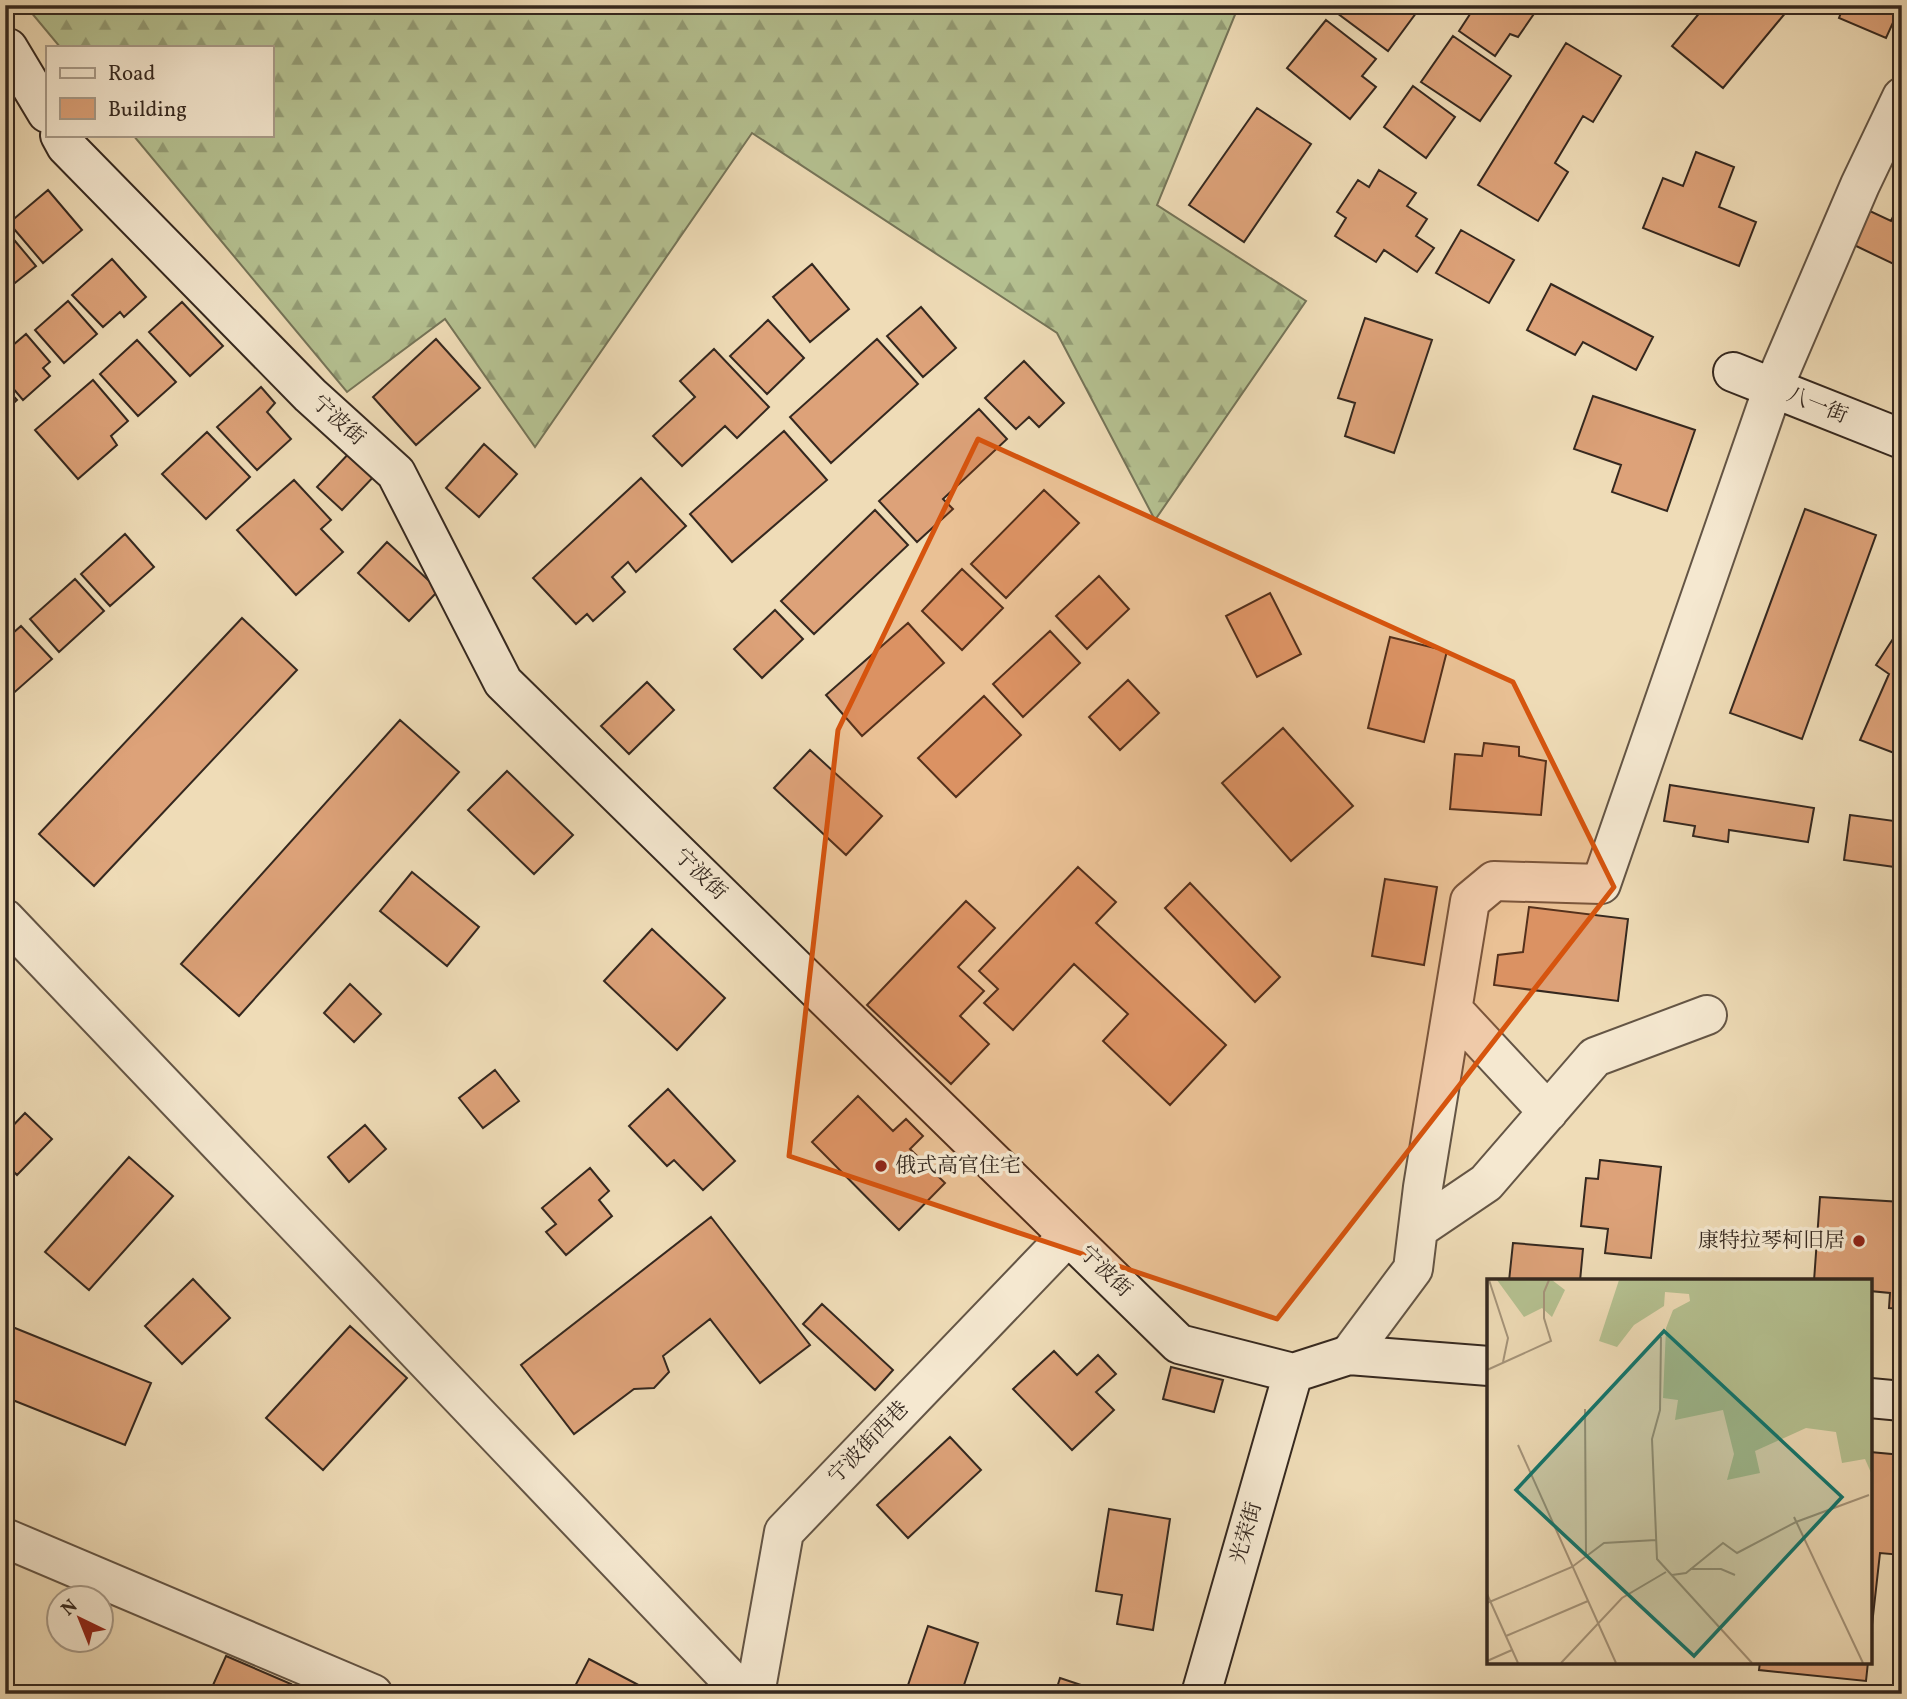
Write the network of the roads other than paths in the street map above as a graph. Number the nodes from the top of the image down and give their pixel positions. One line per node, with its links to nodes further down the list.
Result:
1 (8, 48): 3 (street)
2 (1902, 97): 6 (street)
3 (46, 111)
4 (61, 136): 13 (street, 宁波街)
5 (1733, 372): 6 (street, 八一街)
6 (1773, 388): 7 (street, 八一街); 9 (street)
7 (1902, 439)
8 (5, 919): 21 (street)
9 (1453, 1010): 11 (street); 12 (street)
10 (1707, 1015): 11 (street)
11 (1548, 1112): 12 (street)
12 (1418, 1230): 14 (street)
13 (1068, 1236): 16 (street, 宁波街); 22 (street, 宁波街西巷)
14 (1349, 1354): 15 (street); 16 (street)
15 (1487, 1366)
16 (1293, 1373): 23 (street, 光荣街)
17 (1872, 1398): 18 (street)
18 (1902, 1401)
19 (5, 1538): 20 (street)
20 (373, 1694)
21 (744, 1694)
22 (755, 1694)
23 (1201, 1694)

